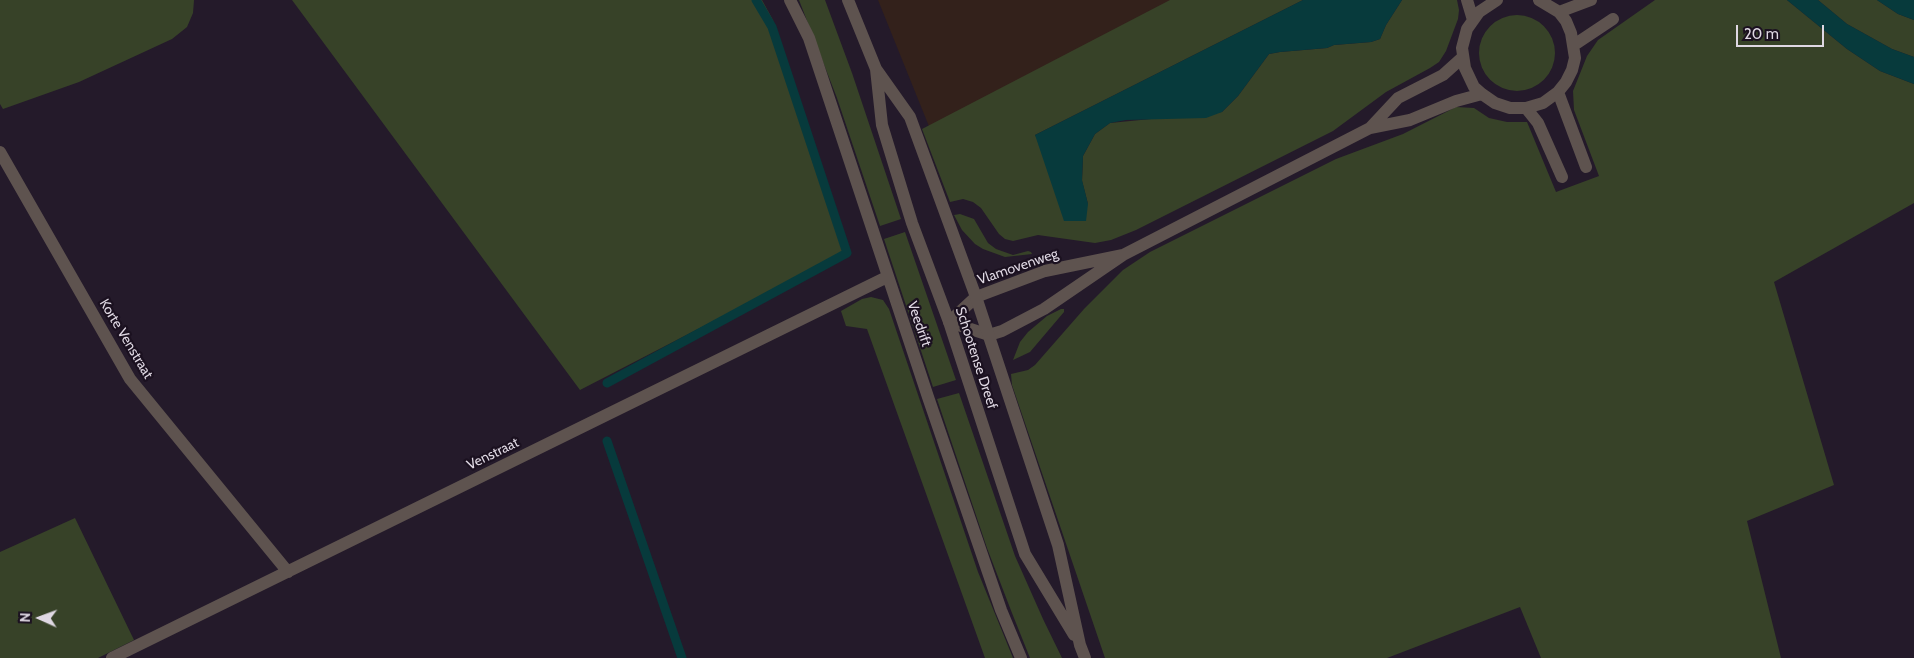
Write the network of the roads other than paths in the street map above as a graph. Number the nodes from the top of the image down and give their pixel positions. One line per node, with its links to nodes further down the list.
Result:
1 (790, 0): 21 (street, Veedrift)
2 (848, 0): 12 (street, Schootense Dreef)
3 (1467, 0): 9 (street)
4 (1497, 0): 9 (street)
5 (1539, 0): 7 (street)
6 (1591, 0): 7 (street)
7 (1558, 12): 10 (street)
8 (1613, 19): 10 (street)
9 (1473, 20): 11 (street)
10 (1574, 45): 13 (street)
11 (1462, 58): 14 (street); 16 (street, Vlamovenweg)
12 (876, 69): 22 (street, Schootense Dreef); 23 (street, Schootense Dreef)
13 (1558, 92): 15 (street); 18 (street)
14 (1482, 94): 15 (street); 16 (street, Vlamovenweg)
15 (1526, 108): 19 (street)
16 (1370, 128): 20 (street, Vlamovenweg)
17 (0, 152): 25 (street, Korte Venstraat)
18 (1586, 167)
19 (1562, 177)
20 (1123, 255): 22 (street, Vlamovenweg); 24 (street, Vlamovenweg)
21 (888, 276): 25 (street, Venstraat); 28 (street, Veedrift)
22 (976, 297): 23 (street, Vlamovenweg); 24 (street, Schootense Dreef)
23 (949, 322): 24 (street); 26 (street, Schootense Dreef)
24 (989, 335): 26 (street, Schootense Dreef)
25 (288, 572): 27 (street, Venstraat)
26 (1080, 645): 29 (street, Schootense Dreef)
27 (112, 658)
28 (1021, 658)
29 (1084, 658)

